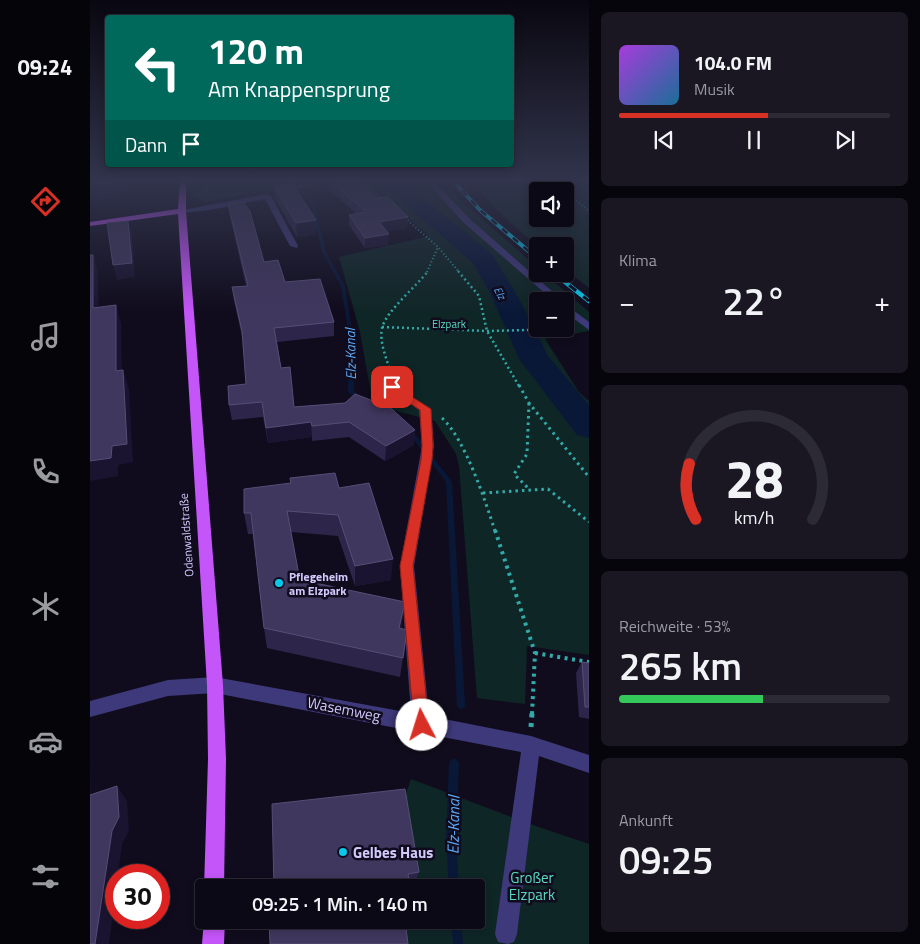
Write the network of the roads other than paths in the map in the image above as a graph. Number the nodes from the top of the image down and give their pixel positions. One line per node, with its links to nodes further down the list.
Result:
1 (183, 224): 9 (main road, Odenwaldstraße)
2 (282, 224): 4 (street)
3 (471, 224): 5 (street)
4 (294, 246)
5 (549, 292)
6 (574, 314): 7 (street)
7 (589, 327)
8 (394, 382): 11 (street)
9 (214, 685): 10 (street, Wasemweg); 11 (street, Wasemweg); 14 (main road, Odenwaldstraße)
10 (90, 709)
11 (422, 725): 12 (street, Wasemweg)
12 (531, 745): 13 (street, Wasemweg); 16 (street)
13 (589, 764)
14 (214, 879)
15 (214, 929): 17 (main road)
16 (506, 934)
17 (213, 944)

